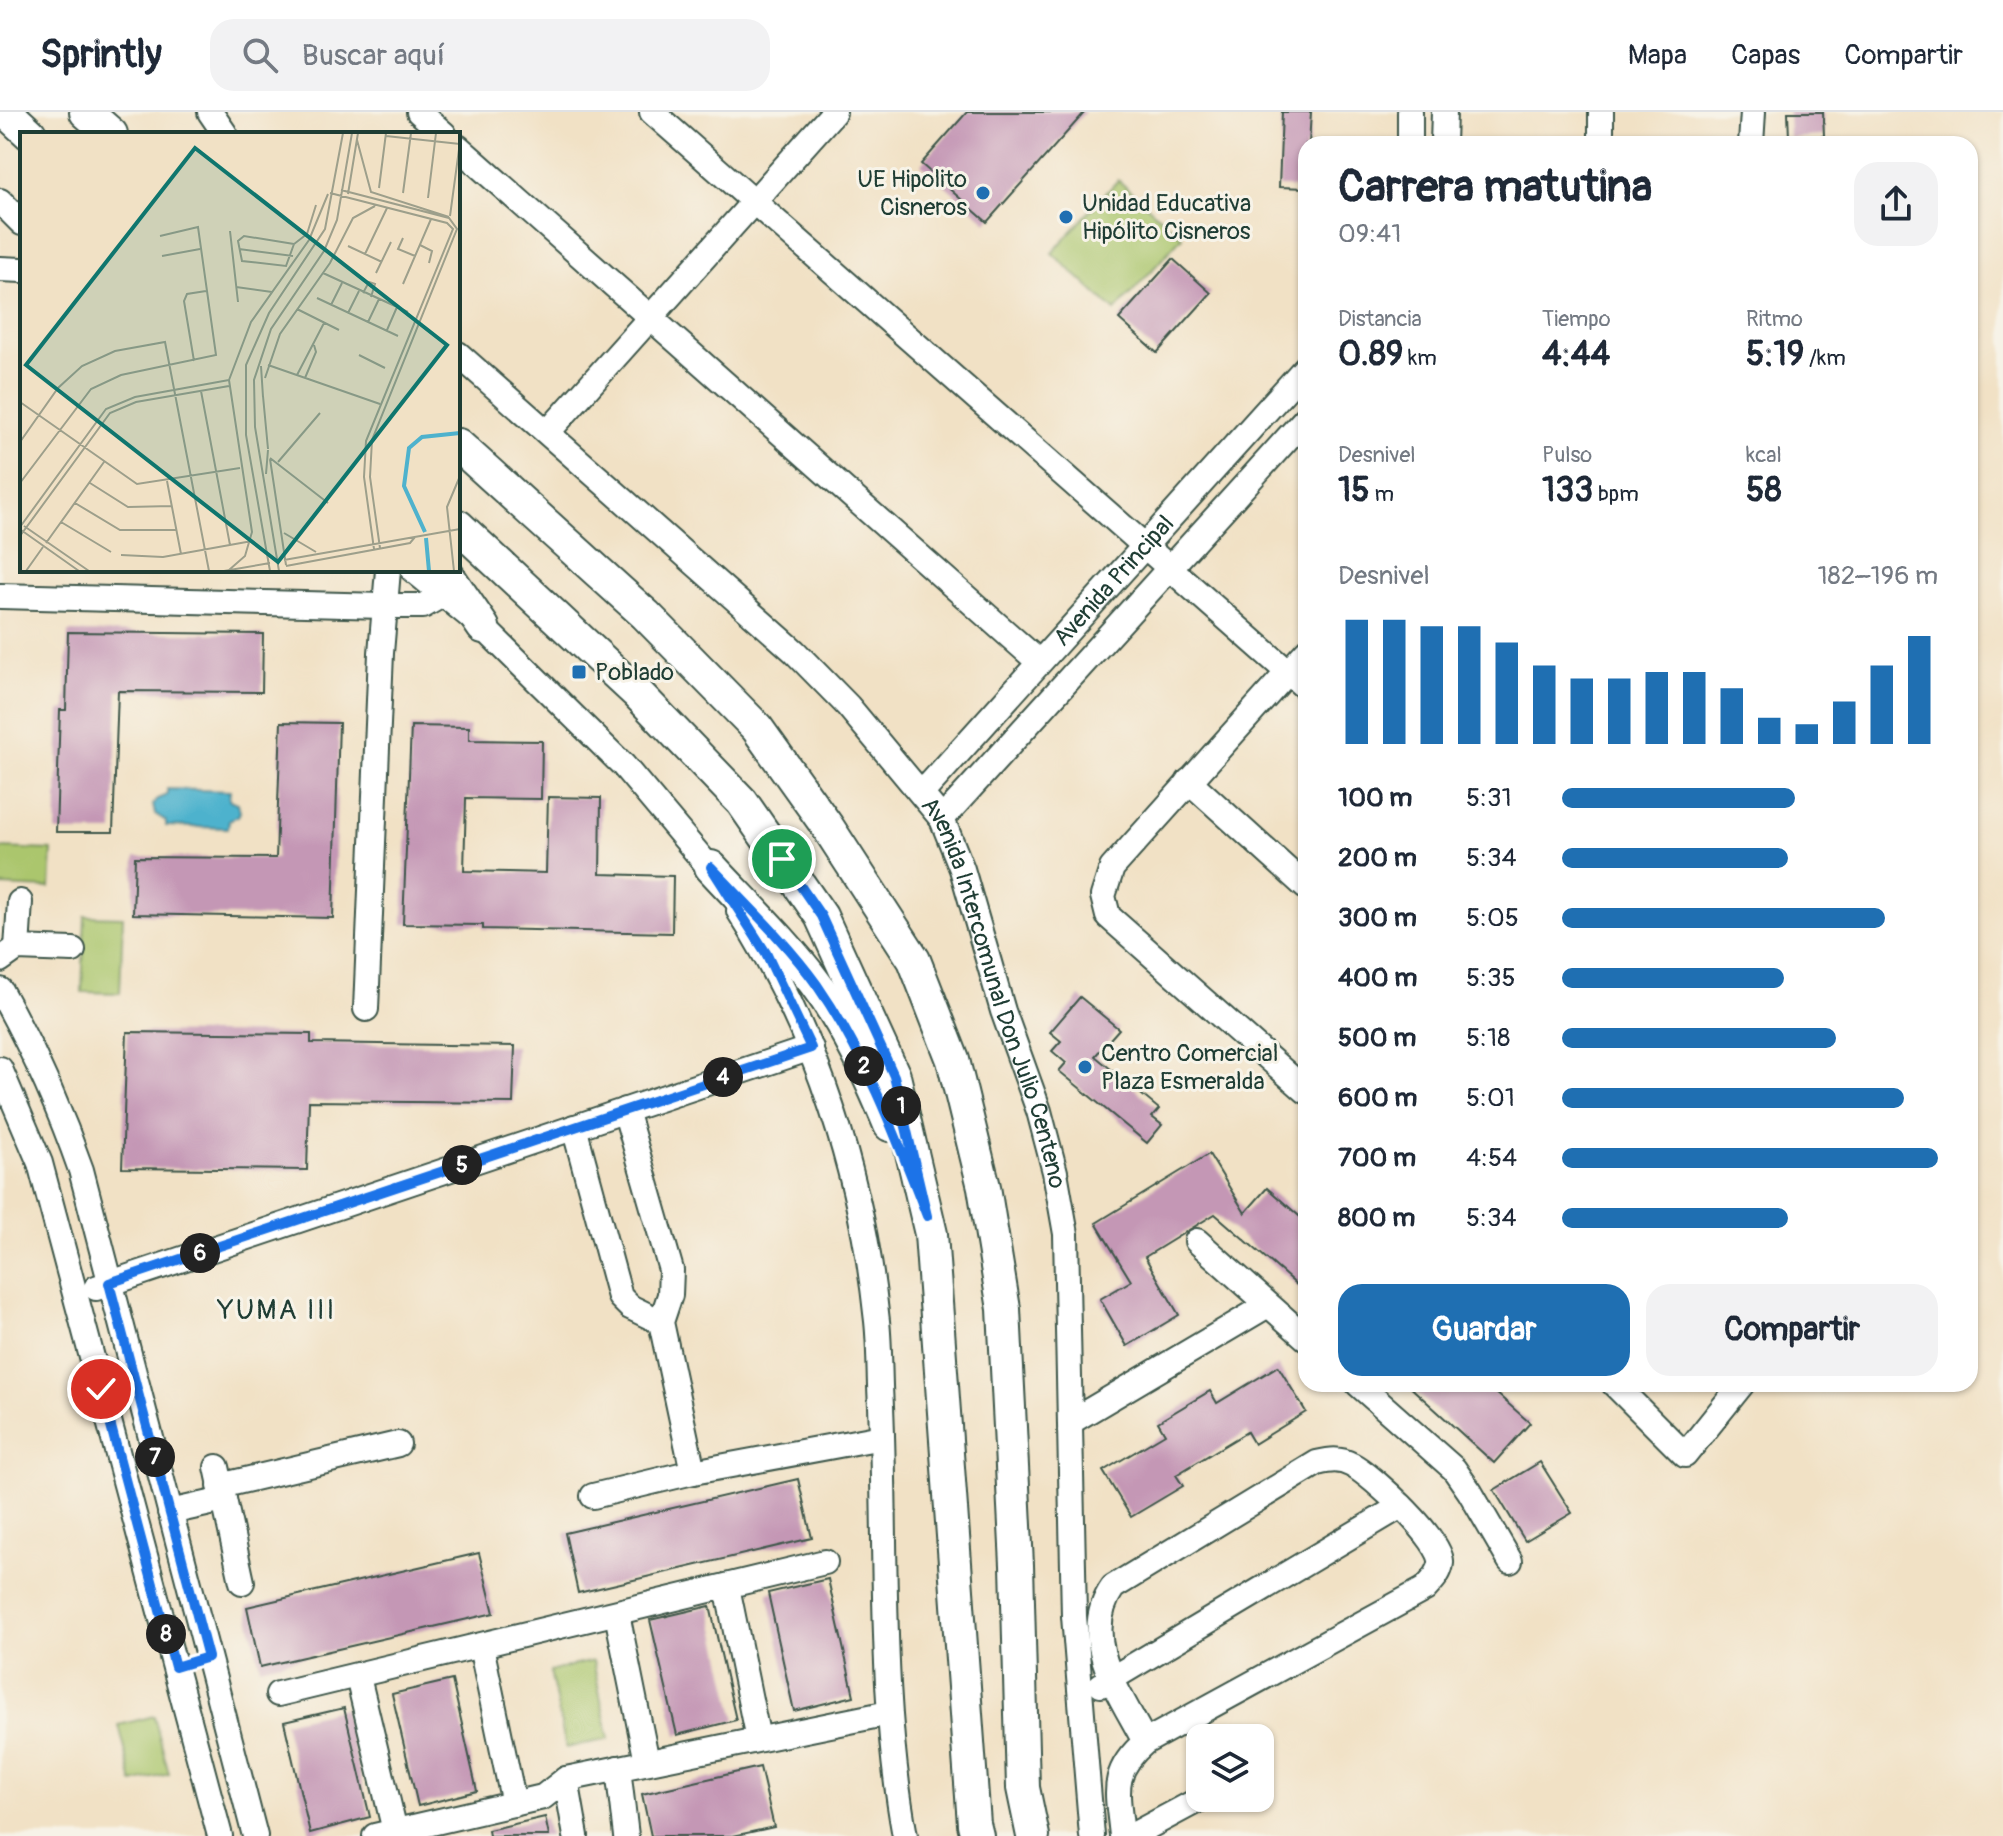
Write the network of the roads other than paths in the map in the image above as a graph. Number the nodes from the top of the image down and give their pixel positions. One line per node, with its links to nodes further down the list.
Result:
1 (86, 112): 10 (main road)
2 (419, 112): 12 (street)
3 (652, 112): 19 (street)
4 (834, 112): 19 (street)
5 (1410, 112): 13 (street)
6 (1444, 112): 14 (street)
7 (1601, 112): 15 (street)
8 (1753, 112): 16 (street)
9 (211, 113): 11 (street)
10 (109, 132)
11 (224, 132)
12 (442, 132)
13 (1410, 136)
14 (1443, 136)
15 (1601, 136)
16 (1752, 136)
17 (460, 149): 23 (street)
18 (0, 201): 20 (street)
19 (754, 202): 23 (street); 30 (street)
20 (20, 221)
21 (0, 269): 22 (street)
22 (20, 270)
23 (650, 317): 27 (street); 38 (street)
24 (460, 356): 27 (street, Avenida Intercomunal Don Julio Centeno)
25 (1298, 376): 30 (street, Avenida Principal)
26 (1298, 427): 31 (street, Avenida Principal)
27 (548, 432): 41 (street, Avenida Intercomunal Don Julio Centeno)
28 (460, 447): 100 (main road)
29 (460, 528): 55 (main road)
30 (1144, 547): 31 (street); 38 (street, Avenida Principal)
31 (1171, 566): 39 (street); 42 (street, Avenida Principal)
32 (388, 572): 36 (street)
33 (418, 572): 34 (street)
34 (443, 582): 36 (street); 37 (main road)
35 (0, 596): 36 (street)
36 (384, 606): 49 (street)
37 (483, 627): 43 (street)
38 (1039, 662): 41 (street, Avenida Principal)
39 (1297, 680): 40 (street)
40 (1189, 781): 44 (street); 52 (street)
41 (922, 793): 42 (street, Avenida Intercomunal Don Julio Centeno)
42 (942, 819): 65 (street, Avenida Intercomunal Don Julio Centeno)
43 (711, 867): 50 (street); 55 (main road)
44 (1298, 880)
45 (20, 902): 47 (street)
46 (73, 950): 47 (street)
47 (9, 954)
48 (0, 990): 57 (street)
49 (366, 1009)
50 (811, 1048): 53 (street); 66 (street)
51 (0, 1069): 58 (street)
52 (1298, 1084)
53 (625, 1110): 54 (street); 60 (street)
54 (574, 1127): 57 (street); 60 (street)
55 (927, 1216): 99 (main road)
56 (1197, 1241): 59 (street)
57 (109, 1283): 58 (street); 72 (street)
58 (76, 1296): 80 (street)
59 (1268, 1305): 61 (street); 65 (street)
60 (661, 1322): 68 (street)
61 (1298, 1331)
62 (1367, 1392): 73 (street)
63 (1622, 1392): 64 (street)
64 (1736, 1392)
65 (1072, 1421): 84 (street, Avenida Intercomunal Don Julio Centeno)
66 (882, 1437): 68 (street); 85 (street)
67 (398, 1444): 69 (street)
68 (693, 1472): 70 (street)
69 (220, 1484): 72 (street); 75 (street)
70 (593, 1496)
71 (1401, 1506): 82 (street); 82 (street); 87 (street)
72 (170, 1512): 79 (street)
73 (1510, 1561)
74 (825, 1562): 76 (street)
75 (242, 1582)
76 (727, 1587): 77 (street); 86 (street)
77 (617, 1614): 78 (street); 88 (street)
78 (481, 1646): 81 (street); 91 (street)
79 (208, 1657): 80 (street); 95 (street)
80 (175, 1667): 94 (street)
81 (358, 1677): 83 (street); 93 (street)
82 (1113, 1678): 84 (street); 87 (street)
83 (278, 1694)
84 (1080, 1696): 101 (street, Avenida Intercomunal Don Julio Centeno)
85 (889, 1713): 86 (street); 98 (street)
86 (758, 1739): 88 (street)
87 (1145, 1742): 102 (street)
88 (647, 1762): 89 (street)
89 (618, 1768): 90 (street); 97 (street)
90 (566, 1779): 91 (street); 96 (street)
91 (514, 1804): 93 (street)
92 (1186, 1807): 103 (street)
93 (385, 1834)
94 (220, 1836)
95 (255, 1836)
96 (576, 1836)
97 (626, 1836)
98 (905, 1836)
99 (977, 1836)
100 (1033, 1836)
101 (1092, 1836)
102 (1122, 1836)
103 (1131, 1836)

